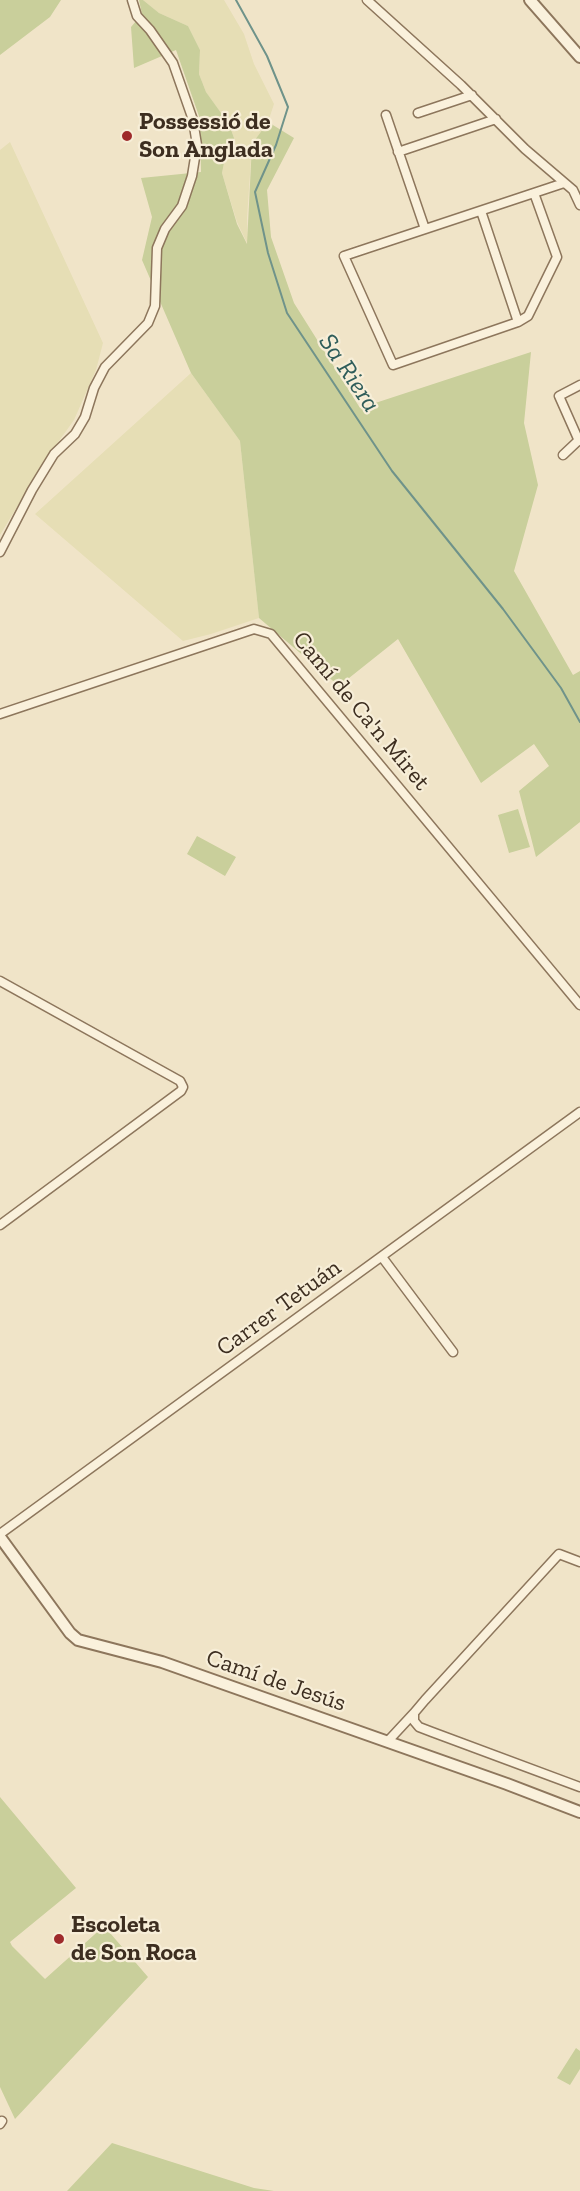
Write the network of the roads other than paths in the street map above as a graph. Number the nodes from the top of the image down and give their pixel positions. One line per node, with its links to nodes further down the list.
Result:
1 (132, 0): 19 (street)
2 (367, 0): 5 (street)
3 (530, 0): 4 (street)
4 (580, 57)
5 (472, 95): 6 (street); 8 (street)
6 (418, 112)
7 (386, 115): 9 (street)
8 (496, 119): 9 (street); 10 (street)
9 (398, 152): 14 (street)
10 (564, 183): 11 (street); 12 (street)
11 (534, 193): 13 (street); 15 (street)
12 (580, 205)
13 (481, 211): 14 (street); 15 (street)
14 (425, 229): 15 (street)
15 (518, 322)
16 (580, 385): 17 (street)
17 (579, 440): 18 (street)
18 (563, 455)
19 (0, 552)
20 (0, 714): 22 (street, Camí de Ca'n Miret)
21 (0, 981): 24 (street)
22 (580, 1005)
23 (580, 1112): 25 (street, Carrer Tetuán)
24 (0, 1225)
25 (382, 1257): 26 (street); 27 (street, Carrer Tetuán)
26 (453, 1352)
27 (0, 1536): 30 (street, Camí de Jesús)
28 (580, 1562): 29 (street)
29 (414, 1717): 30 (street); 31 (street)
30 (388, 1741): 32 (street, Camí de Jesús)
31 (580, 1787)
32 (580, 1812)

